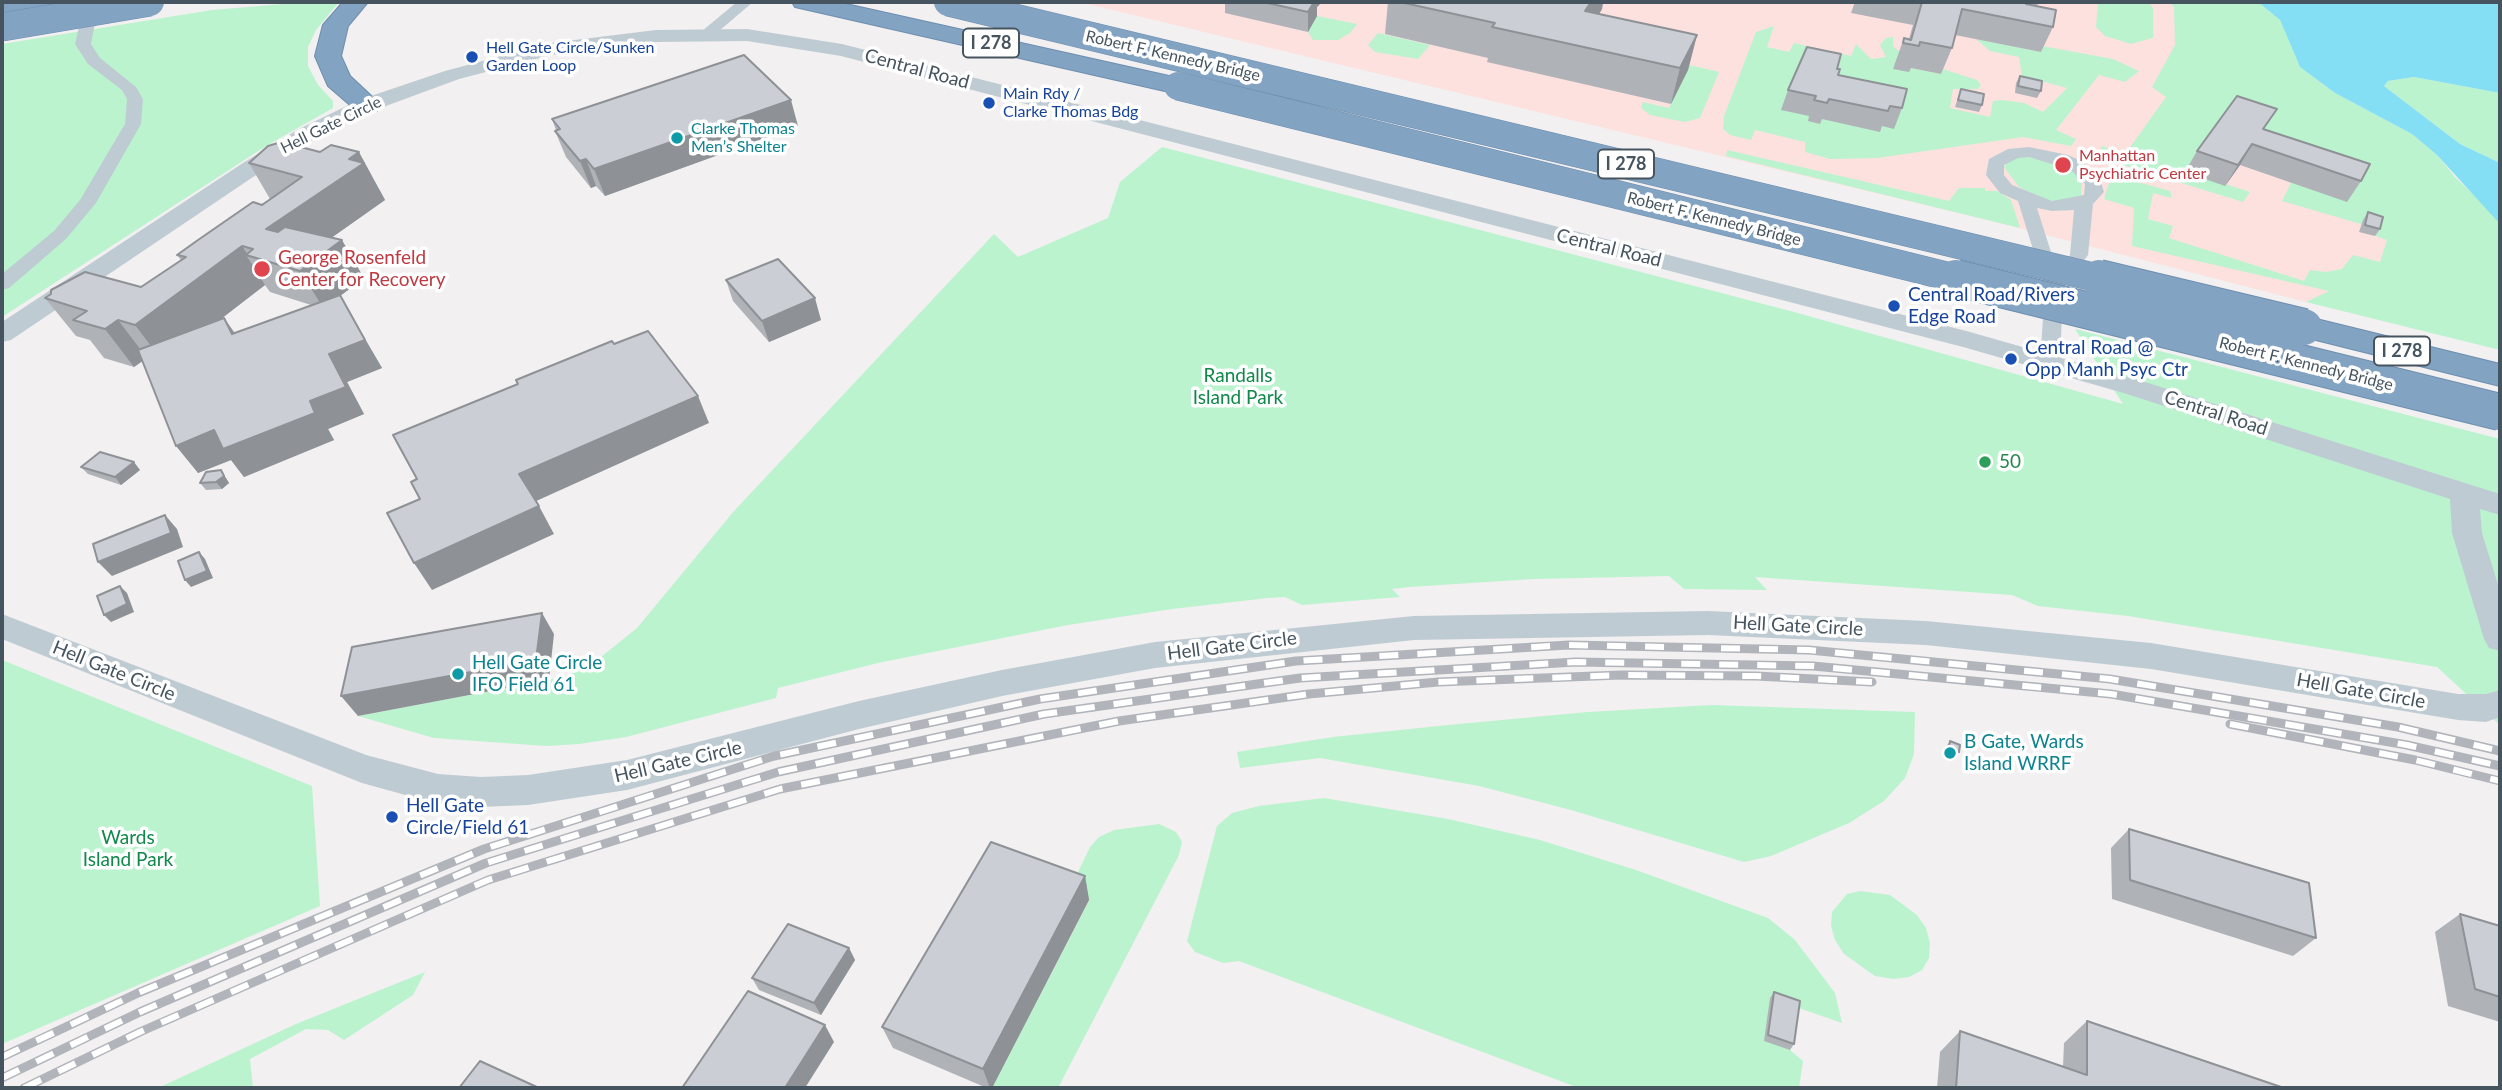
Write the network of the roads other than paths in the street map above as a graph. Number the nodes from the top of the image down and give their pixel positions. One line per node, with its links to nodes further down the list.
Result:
1 (42, 2): 9 (highway)
2 (92, 2): 15 (street)
3 (150, 2): 10 (highway, bridge)
4 (356, 2): 12 (highway)
5 (746, 2): 11 (street)
6 (804, 2): 21 (highway, Robert F. Kennedy Bridge / I 278, bridge)
7 (948, 2): 17 (highway, Robert F. Kennedy Bridge / I 278, bridge)
8 (1029, 2): 17 (highway, bridge)
9 (2, 9)
10 (2, 27)
11 (706, 34): 12 (street, Hell Gate Circle); 19 (street, Central Road)
12 (367, 105): 18 (street, Hell Gate Circle)
13 (2026, 199): 14 (street); 14 (street); 16 (street)
14 (2084, 202): 16 (street)
15 (2, 284)
16 (2054, 288): 19 (street)
17 (2304, 327): 20 (highway, Robert F. Kennedy Bridge / I 278)
18 (2, 334)
19 (2050, 363): 22 (street, Central Road)
20 (2500, 375)
21 (2500, 412)
22 (2463, 494): 23 (street, Central Road); 25 (street)
23 (2500, 505)
24 (2, 626): 26 (street, Hell Gate Circle)
25 (2500, 639)
26 (2500, 703)

